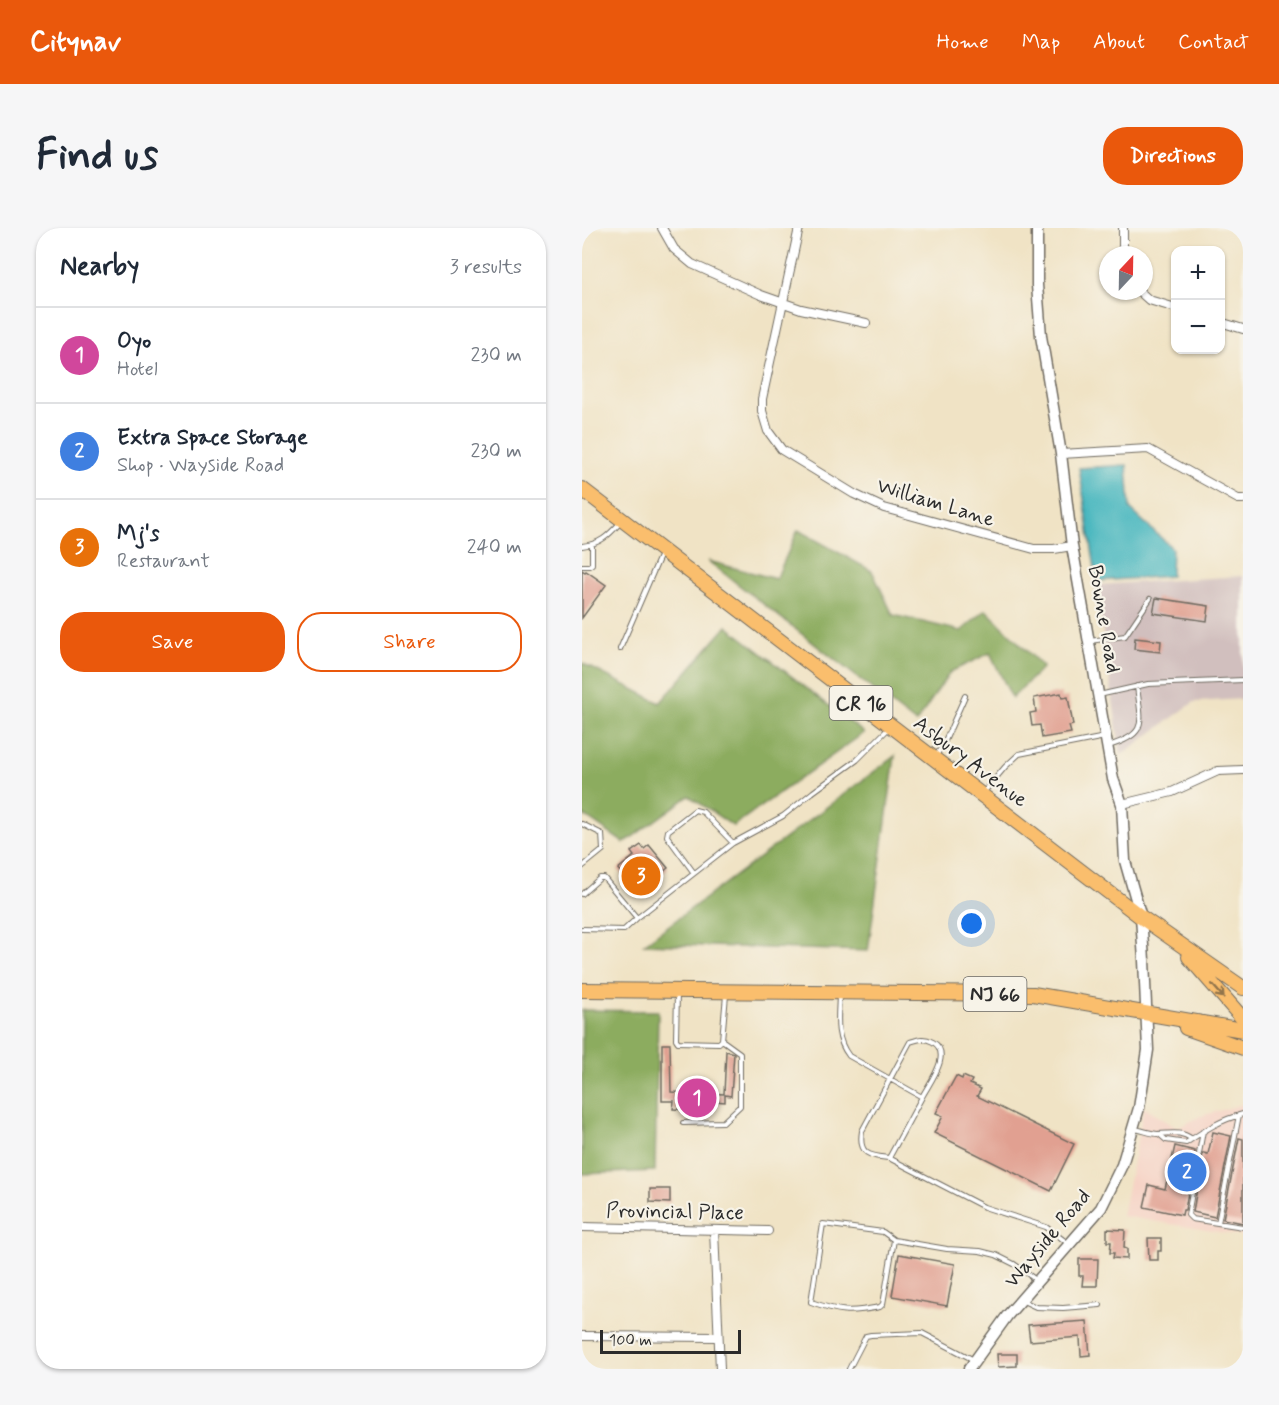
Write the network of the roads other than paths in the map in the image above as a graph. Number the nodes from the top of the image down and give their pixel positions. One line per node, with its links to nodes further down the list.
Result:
1 (662, 228): 7 (street)
2 (799, 228): 7 (street, William Lane)
3 (1037, 228): 12 (street, Bowne Road)
4 (1123, 228): 5 (street)
5 (1123, 246)
6 (1149, 300): 8 (street)
7 (783, 303): 9 (street); 18 (street, William Lane)
8 (1171, 307)
9 (866, 323)
10 (1225, 323): 11 (street)
11 (1243, 329)
12 (1061, 454): 14 (street); 18 (street, Bowne Road)
13 (582, 489): 15 (main road, Asbury Avenue / CR 16)
14 (1243, 499)
15 (622, 520): 16 (lane); 19 (main road, Asbury Avenue / CR 16)
16 (592, 545): 17 (lane); 20 (lane)
17 (582, 546)
18 (1072, 546): 22 (street, Bowne Road)
19 (662, 550): 23 (lane); 28 (main road, Asbury Avenue / CR 16)
20 (582, 566)
21 (1150, 599): 22 (lane)
22 (1089, 641): 26 (street, Bowne Road)
23 (620, 649)
24 (1243, 680): 25 (lane)
25 (1137, 686): 26 (lane); 29 (lane)
26 (1099, 695): 29 (street, Bowne Road)
27 (965, 696): 30 (lane)
28 (891, 726): 30 (main road, Asbury Avenue / CR 16); 35 (lane)
29 (1107, 741): 32 (lane); 33 (street, Bowne Road)
30 (934, 759): 32 (main road, Asbury Avenue / CR 16)
31 (1243, 770): 33 (street)
32 (982, 795): 40 (main road, Asbury Avenue / CR 16)
33 (1122, 804): 40 (street, Bowne Road)
34 (582, 824): 36 (lane)
35 (733, 843): 37 (lane); 37 (lane)
36 (582, 867)
37 (694, 873): 39 (lane)
38 (582, 894): 39 (lane)
39 (637, 918): 41 (lane)
40 (1141, 918): 42 (main road, Asbury Avenue / CR 16); 48 (street, Bowne Road)
41 (582, 929)
42 (1163, 934): 43 (main road, Asbury Avenue / CR 16); 49 (main road, Asbury Avenue / CR 16, one-way to 49)
43 (1242, 987)
44 (582, 990): 45 (main road, NJ 66)
45 (677, 991): 46 (main road, NJ 66); 51 (lane)
46 (726, 992): 47 (main road, NJ 66); 51 (lane)
47 (839, 993): 48 (main road, NJ 66); 53 (lane)
48 (1147, 1015): 50 (main road, NJ 66); 52 (main road, NJ 66); 57 (street, Wayside Road)
49 (1243, 1019)
50 (1243, 1030)
51 (722, 1040): 56 (lane)
52 (1243, 1048)
53 (889, 1079): 54 (lane); 54 (lane); 61 (lane)
54 (922, 1097): 61 (lane)
55 (1241, 1115): 58 (lane); 62 (lane)
56 (683, 1124)
57 (1133, 1128): 59 (lane); 68 (street, Wayside Road)
58 (1203, 1131): 60 (lane); 62 (lane)
59 (1159, 1134): 60 (lane); 60 (lane)
60 (1192, 1139)
61 (890, 1158): 68 (lane)
62 (1218, 1223): 64 (lane)
63 (582, 1227): 65 (street, Provincial Place)
64 (1243, 1227)
65 (714, 1230): 66 (street, Provincial Place); 73 (street)
66 (768, 1231)
67 (894, 1240): 67 (lane); 69 (lane)
68 (1070, 1244): 69 (street, Wayside Road)
69 (1037, 1281): 70 (street, Wayside Road)
70 (1021, 1300): 71 (lane); 74 (street, Wayside Road)
71 (1100, 1305)
72 (582, 1336): 73 (street)
73 (718, 1337): 75 (street)
74 (972, 1365): 76 (lane)
75 (720, 1369)
76 (849, 1369)

